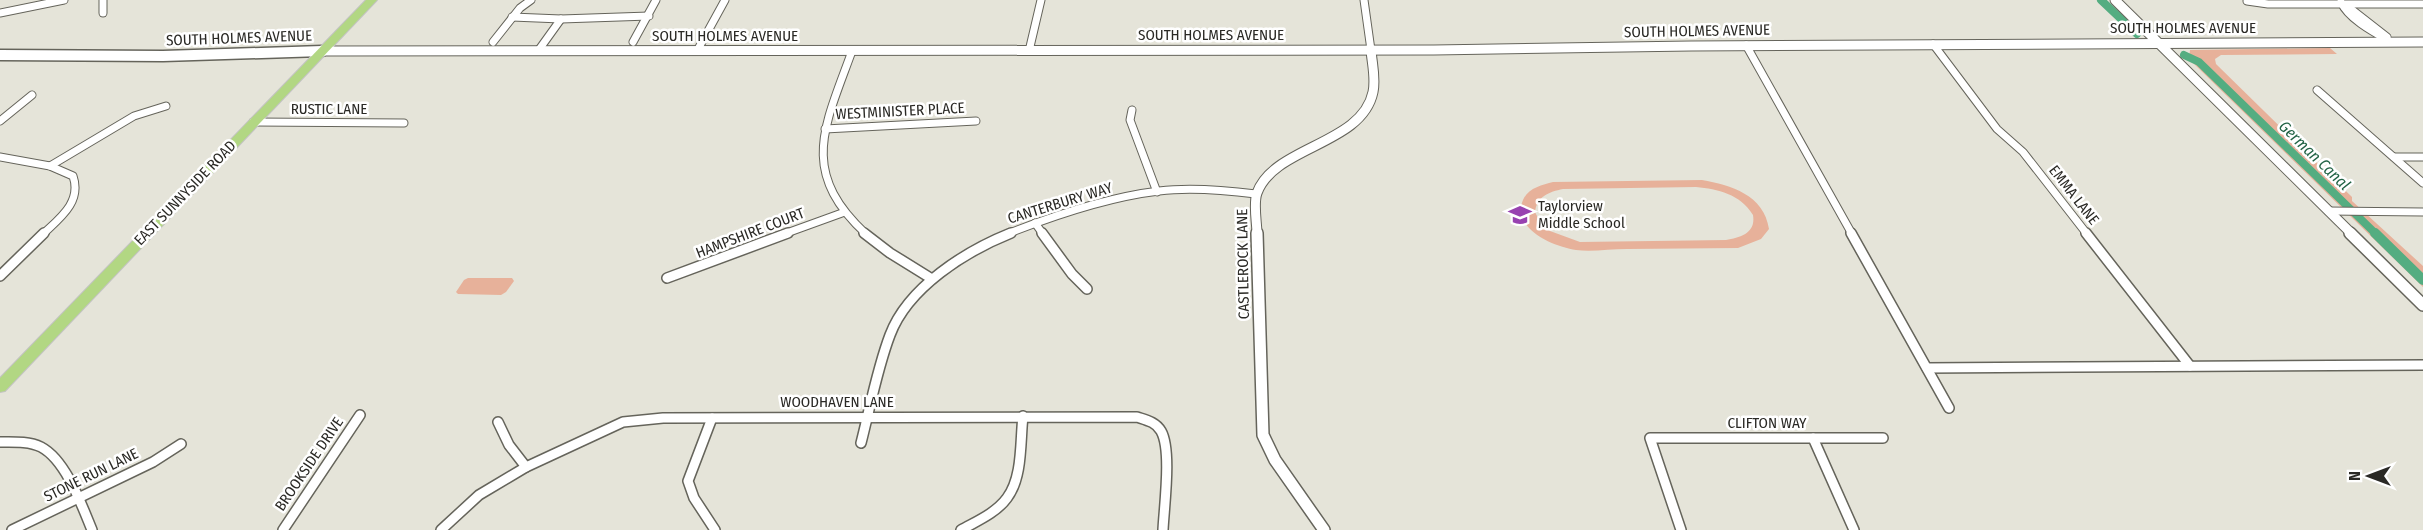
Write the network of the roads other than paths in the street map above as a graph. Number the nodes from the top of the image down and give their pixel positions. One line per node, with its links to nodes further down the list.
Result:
1 (64, 0): 13 (street)
2 (104, 0): 14 (street)
3 (372, 0): 26 (main road, EAST SUNNYSIDE ROAD)
4 (531, 0): 16 (street)
5 (656, 0): 15 (street)
6 (725, 0): 28 (street)
7 (1041, 0): 30 (street)
8 (1364, 0): 25 (street, CASTLEROCK LANE)
9 (2115, 0): 22 (street)
10 (2247, 1): 11 (street)
11 (2341, 2): 12 (street); 18 (street)
12 (2423, 4)
13 (0, 13)
14 (103, 13)
15 (649, 16): 17 (street); 20 (street)
16 (512, 17): 17 (street); 19 (street)
17 (561, 19): 27 (street)
18 (2389, 40): 21 (street, SOUTH HOLMES AVENUE); 22 (street, SOUTH HOLMES AVENUE)
19 (493, 42)
20 (633, 42)
21 (2423, 42)
22 (2159, 43): 23 (street, SOUTH HOLMES AVENUE); 48 (street)
23 (1933, 44): 24 (street, SOUTH HOLMES AVENUE); 58 (street, EMMA LANE)
24 (1746, 45): 25 (street, SOUTH HOLMES AVENUE); 59 (street)
25 (1371, 50): 30 (street, SOUTH HOLMES AVENUE); 47 (street, CASTLEROCK LANE)
26 (322, 51): 27 (street, SOUTH HOLMES AVENUE); 31 (main road, SOUTH HOLMES AVENUE); 38 (main road, EAST SUNNYSIDE ROAD)
27 (538, 51): 28 (street, SOUTH HOLMES AVENUE)
28 (697, 51): 29 (street, SOUTH HOLMES AVENUE)
29 (852, 51): 30 (street, SOUTH HOLMES AVENUE); 40 (street)
30 (1029, 51)
31 (0, 55)
32 (2318, 90): 42 (street)
33 (32, 94): 36 (street)
34 (166, 106): 44 (street)
35 (1132, 110): 46 (street)
36 (0, 121)
37 (976, 121): 40 (street, WESTMINISTER PLACE)
38 (253, 122): 39 (street, RUSTIC LANE); 60 (main road, EAST SUNNYSIDE ROAD)
39 (404, 123)
40 (825, 129): 50 (street)
41 (0, 157): 44 (street)
42 (2394, 157): 43 (street); 45 (street)
43 (2423, 157)
44 (50, 166): 52 (street)
45 (2423, 183)
46 (1157, 192): 47 (street, CANTERBURY WAY); 51 (street, CANTERBURY WAY)
47 (1256, 194): 81 (street, CASTLEROCK LANE)
48 (2328, 211): 49 (street); 56 (street)
49 (2423, 212)
50 (842, 213): 53 (street, HAMPSHIRE COURT); 54 (street)
51 (1035, 223): 54 (street, CANTERBURY WAY); 55 (street)
52 (0, 276)
53 (667, 279)
54 (932, 279): 64 (street, CANTERBURY WAY)
55 (1087, 289)
56 (2423, 305)
57 (2423, 365): 58 (street)
58 (2190, 366): 59 (street)
59 (1927, 369): 61 (street)
60 (0, 387)
61 (1949, 408)
62 (360, 415): 76 (street, BROOKSIDE DRIVE)
63 (1023, 416): 64 (street, WOODHAVEN LANE); 79 (street); 80 (street, WOODHAVEN LANE)
64 (867, 417): 65 (street, WOODHAVEN LANE); 70 (street, CANTERBURY WAY)
65 (712, 418): 72 (street, WOODHAVEN LANE); 78 (street)
66 (498, 422): 72 (street)
67 (1813, 438): 68 (street, CLIFTON WAY); 82 (street, CLIFTON WAY); 83 (street)
68 (1883, 438)
69 (0, 442): 73 (street)
70 (861, 443)
71 (181, 444): 73 (street, STONE RUN LANE)
72 (526, 467): 77 (street, WOODHAVEN LANE)
73 (78, 499): 74 (street, STONE RUN LANE); 75 (street)
74 (12, 530)
75 (92, 530)
76 (282, 530)
77 (441, 530)
78 (716, 530)
79 (961, 530)
80 (1163, 530)
81 (1324, 530)
82 (1681, 530)
83 (1854, 530)

